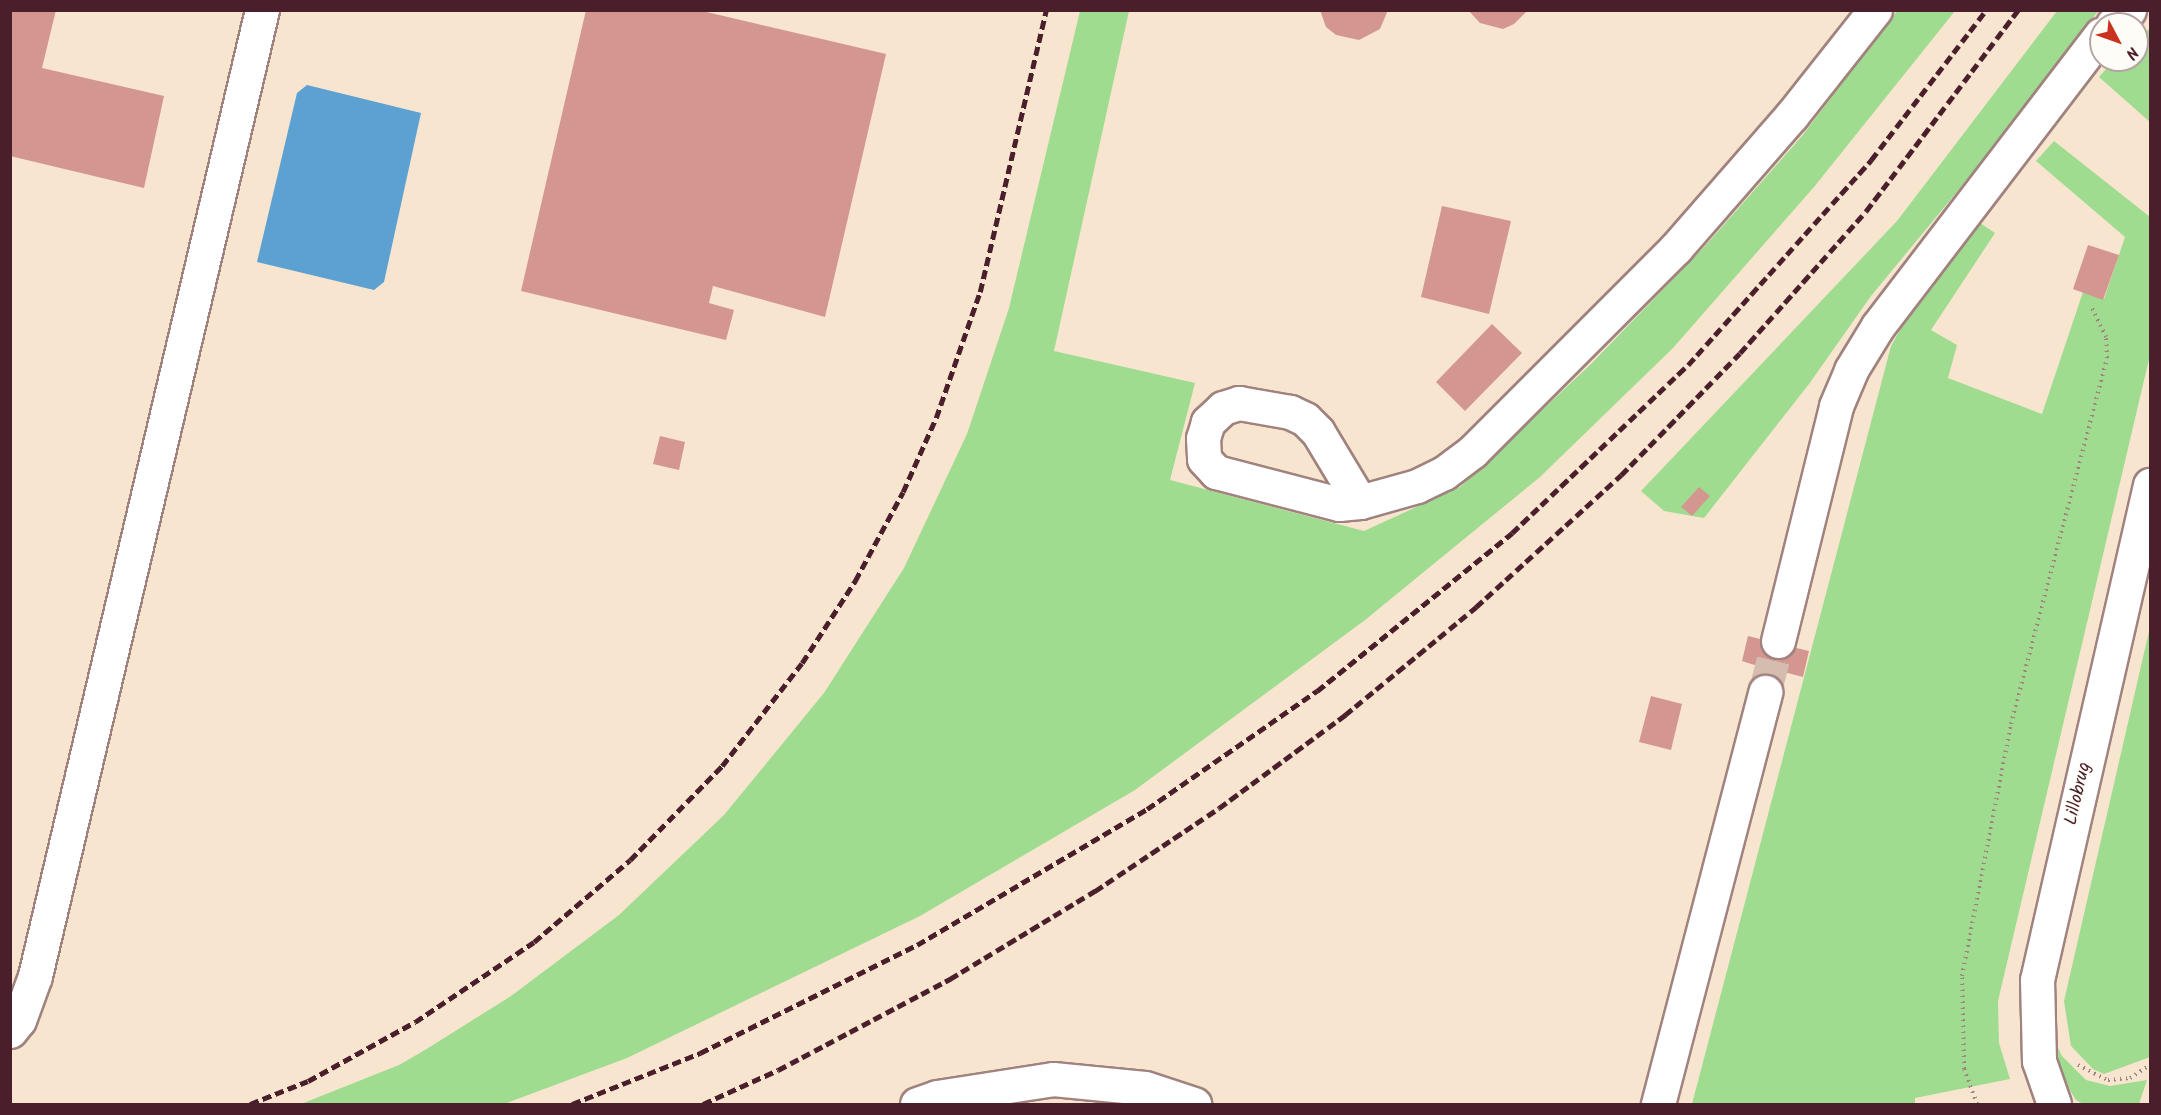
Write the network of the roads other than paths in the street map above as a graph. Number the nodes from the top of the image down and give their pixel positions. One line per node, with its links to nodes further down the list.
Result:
1 (262, 10): 8 (street)
2 (1875, 10): 5 (street)
3 (2089, 50): 6 (street)
4 (2151, 485): 9 (street, Lillobrug)
5 (1359, 502)
6 (1778, 641)
7 (1765, 692): 12 (street)
8 (10, 1031)
9 (2048, 1102)
10 (917, 1104): 11 (street)
11 (1194, 1104)
12 (1658, 1104)

